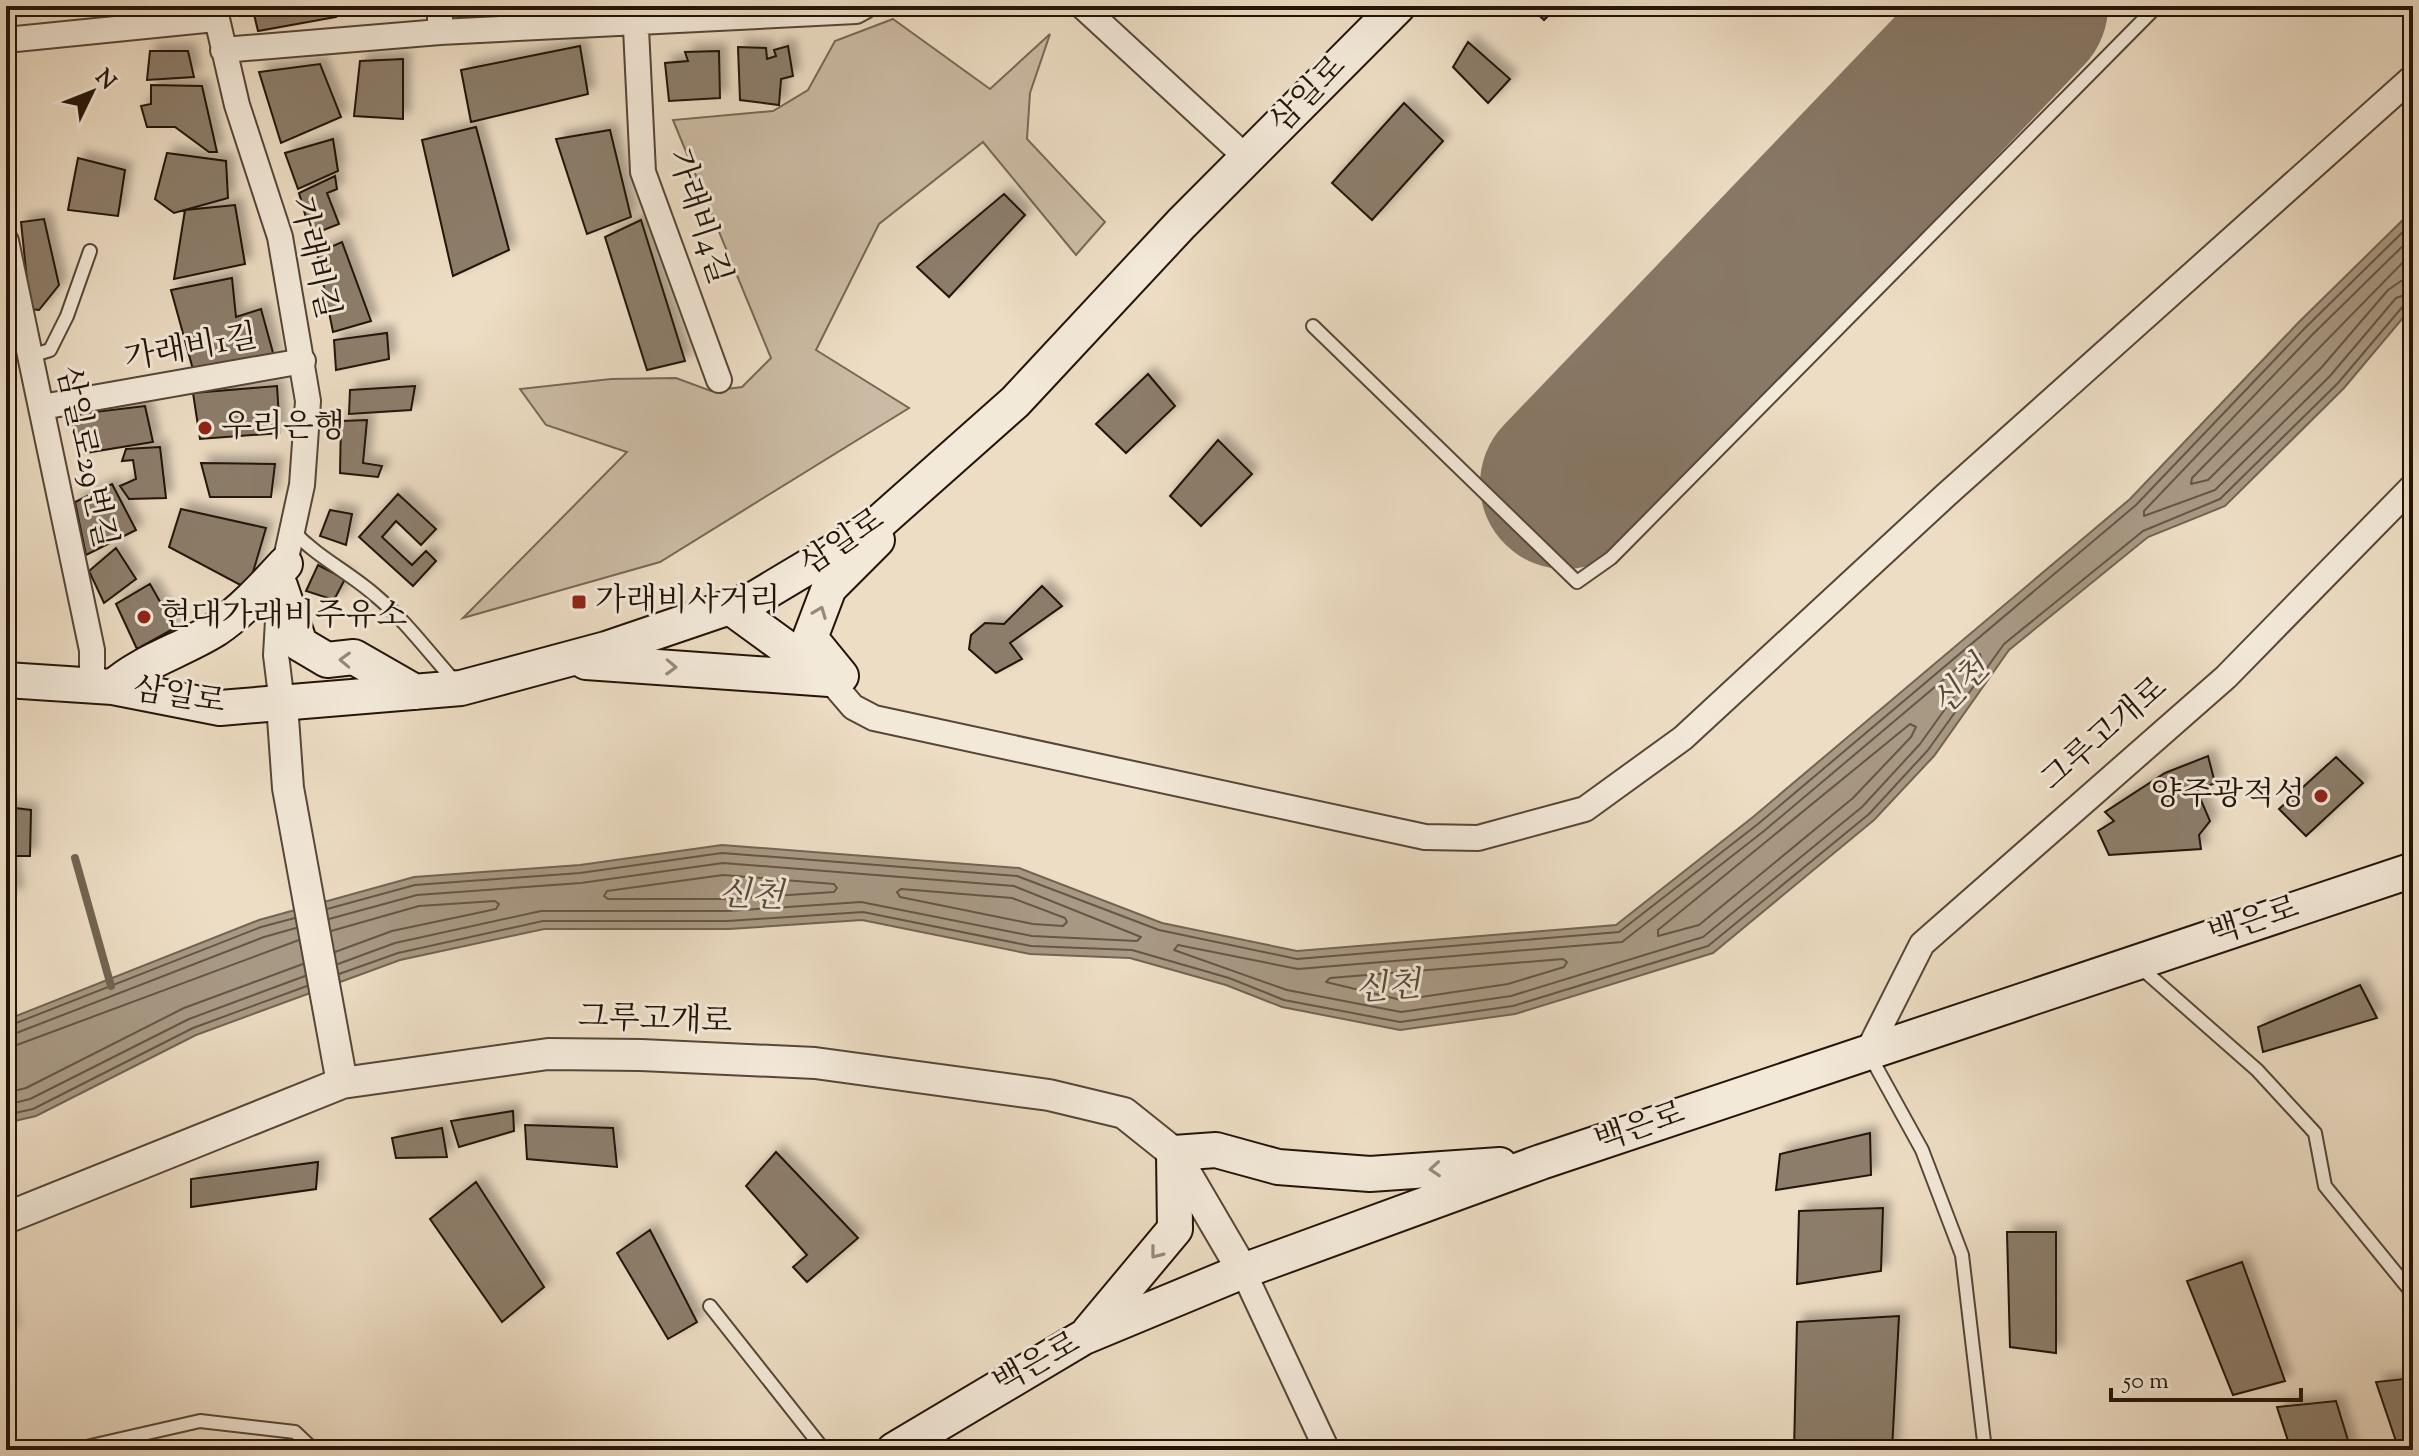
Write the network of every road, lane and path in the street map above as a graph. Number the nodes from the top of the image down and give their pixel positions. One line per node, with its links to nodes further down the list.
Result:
1 (440, 6): 8 (street)
2 (865, 6): 7 (street)
3 (1082, 6): 12 (street)
4 (1398, 6): 12 (main road, 삼일로)
5 (2157, 6): 15 (lane)
6 (215, 12): 9 (street); 10 (street, 가래비길)
7 (635, 14): 8 (street); 18 (street, 가래비4길)
8 (440, 32): 10 (street)
9 (6, 40)
10 (223, 50): 17 (street, 가래비길)
11 (2413, 77): 26 (street)
12 (1248, 159): 20 (main road, 삼일로)
13 (6, 241): 16 (street, 삼일로29번길)
14 (90, 251): 16 (lane)
15 (1313, 326)
16 (31, 356): 19 (street, 삼일로29번길)
17 (303, 361): 19 (street, 가래비1길); 22 (street, 가래비길)
18 (719, 380)
19 (42, 407): 28 (street, 삼일로29번길)
20 (925, 483): 24 (main road, 삼일로); 26 (main road, one-way to 20)
21 (2413, 486): 34 (street, 그루고개로)
22 (293, 531): 23 (street, 가래비길); 29 (lane)
23 (283, 575): 28 (main road); 30 (main road, one-way to 23); 31 (street, 가래비길)
24 (730, 607): 25 (main road, 삼일로); 26 (main road)
25 (566, 660): 26 (main road, one-way to 26); 29 (main road, 삼일로)
26 (835, 678)
27 (6, 680): 28 (main road, 삼일로)
28 (102, 687): 31 (main road, 삼일로)
29 (461, 688): 30 (main road, 삼일로)
30 (415, 692): 31 (main road, 삼일로)
31 (282, 704): 35 (street)
32 (2413, 870): 33 (main road, 백은로)
33 (2134, 962): 34 (main road, 백은로); 40 (lane)
34 (1868, 1051): 37 (main road, 백은로); 48 (lane)
35 (340, 1070): 36 (street, 그루고개로); 38 (street, 그루고개로)
36 (1174, 1153): 37 (main road, one-way to 36); 39 (street, 그루고개로); 42 (main road, one-way to 42)
37 (1541, 1162): 39 (main road, 백은로)
38 (6, 1218)
39 (1243, 1271): 42 (main road, 백은로); 47 (street)
40 (2413, 1294)
41 (710, 1306): 45 (lane)
42 (1084, 1337): 46 (main road, 백은로)
43 (73, 1450): 44 (lane)
44 (314, 1450)
45 (824, 1450)
46 (894, 1450)
47 (1327, 1450)
48 (1985, 1450)

